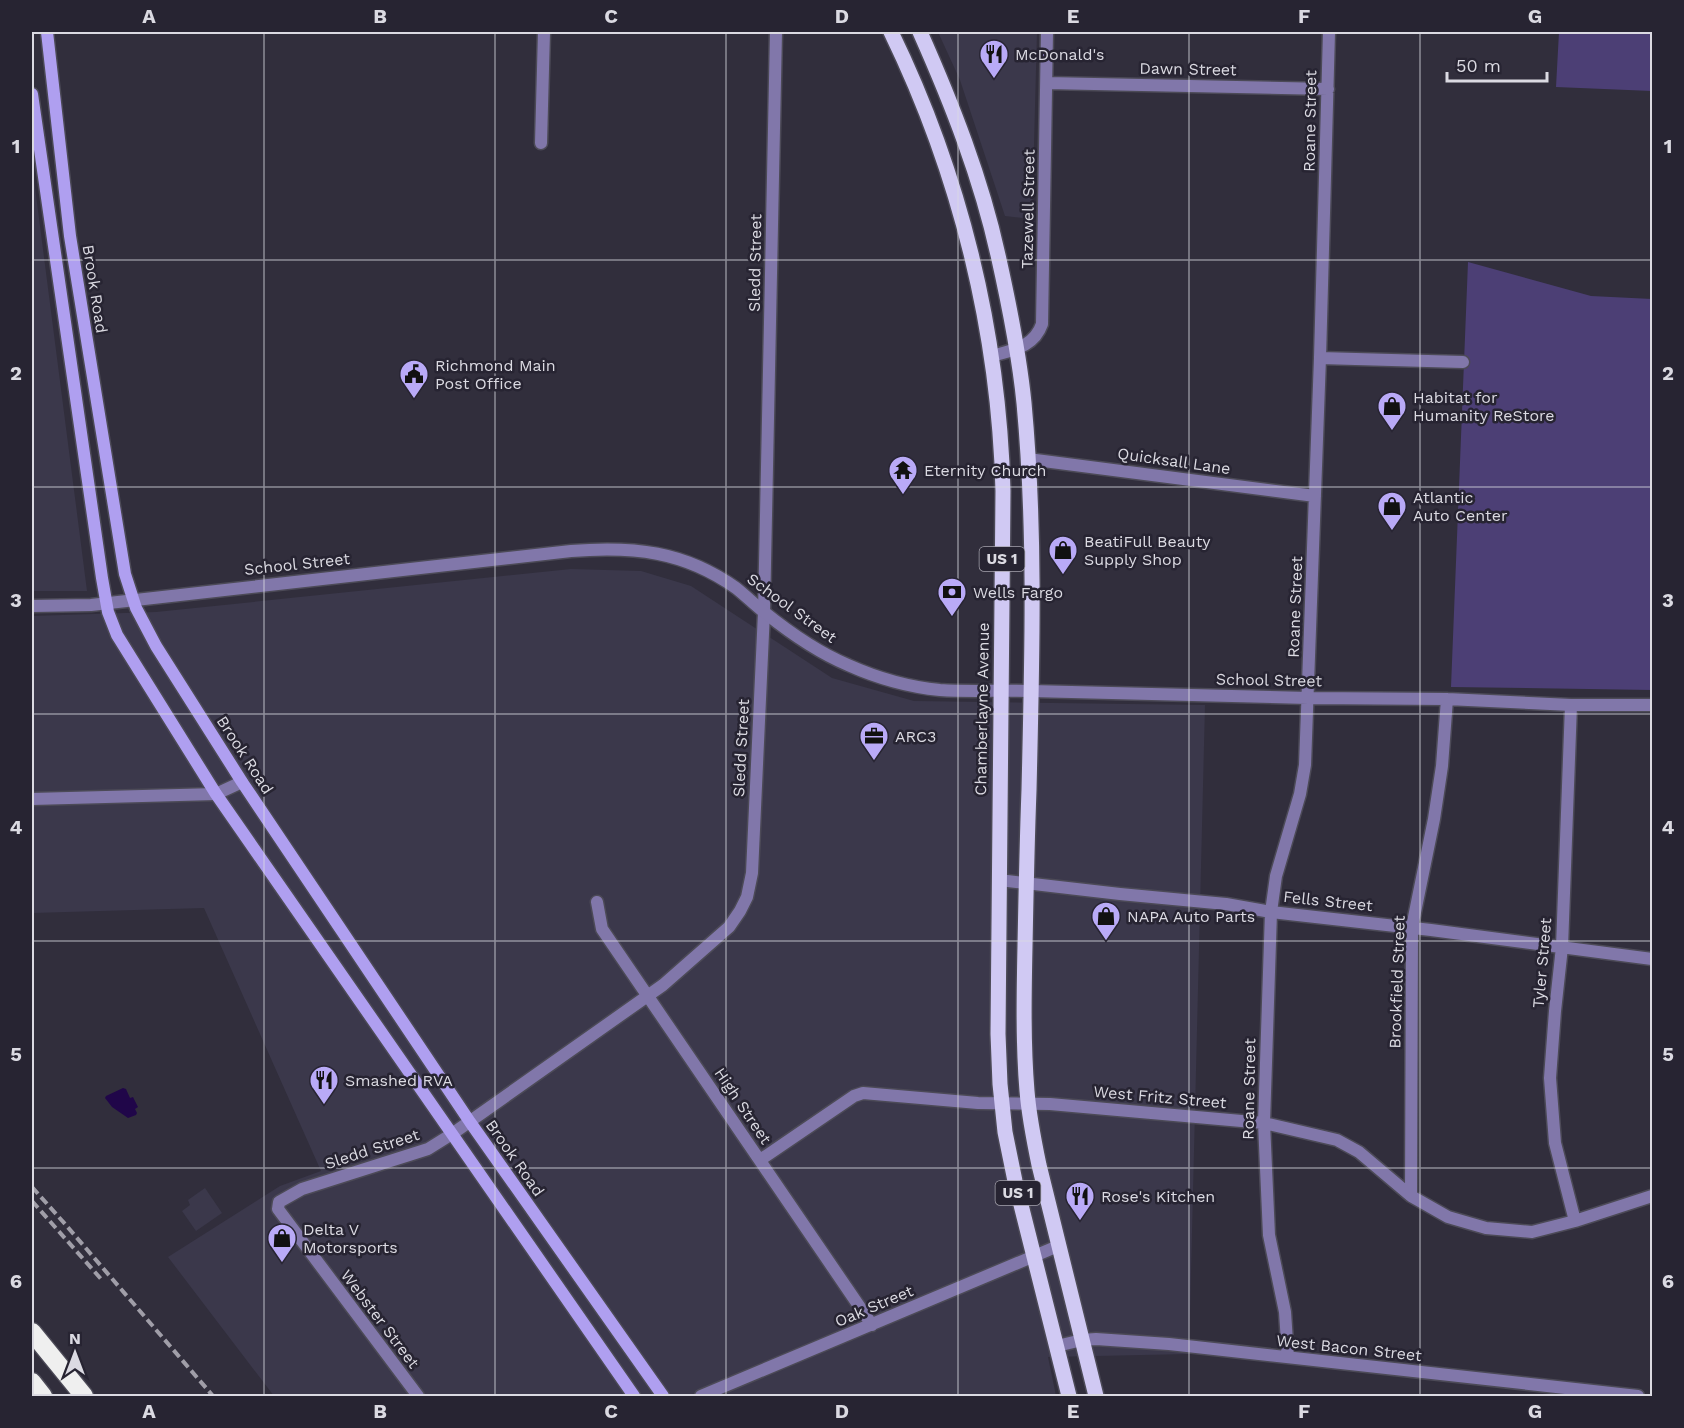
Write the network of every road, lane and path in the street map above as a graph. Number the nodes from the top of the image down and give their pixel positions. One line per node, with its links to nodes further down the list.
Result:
1 (47, 32): 18 (main road, Brook Road)
2 (544, 32): 11 (street)
3 (776, 32): 21 (street, Sledd Street)
4 (891, 32): 13 (main road, Chamberlayne Avenue / US 1)
5 (920, 32): 12 (main road, US 1)
6 (1047, 32): 8 (street, Tazewell Street)
7 (1329, 32): 9 (street, Roane Street)
8 (1047, 83): 9 (street, Dawn Street); 12 (street, Tazewell Street)
9 (1328, 89): 14 (street, Roane Street)
10 (32, 94): 19 (main road, Brook Road)
11 (541, 142)
12 (1017, 349): 13 (street, Tazewell Street); 16 (main road, US 1)
13 (992, 356): 22 (main road, Chamberlayne Avenue / US 1)
14 (1320, 358): 15 (street); 17 (street, Roane Street)
15 (1463, 362)
16 (1028, 459): 17 (street, Quicksall Lane); 23 (main road, US 1)
17 (1315, 496): 24 (street, Roane Street)
18 (133, 599): 19 (street, School Street); 21 (street, School Street); 28 (main road, Brook Road)
19 (106, 603): 20 (street, School Street); 29 (main road, Brook Road)
20 (32, 606)
21 (764, 612): 22 (street, School Street); 38 (street, Sledd Street)
22 (1000, 690): 23 (street, School Street); 31 (main road, Chamberlayne Avenue / US 1)
23 (1031, 691): 24 (street, School Street); 32 (main road, US 1)
24 (1308, 698): 25 (street, School Street); 34 (street, Roane Street)
25 (1447, 699): 26 (street, School Street); 35 (street, Brookfield Street)
26 (1571, 705): 27 (street, School Street); 36 (street, Tyler Street)
27 (1653, 705)
28 (242, 782): 29 (street); 41 (main road, Brook Road)
29 (216, 794): 30 (street); 43 (main road, Brook Road)
30 (32, 799)
31 (999, 880): 32 (street, Fells Street); 39 (main road, Chamberlayne Avenue / US 1)
32 (1026, 883): 34 (street, Fells Street); 40 (main road, US 1)
33 (597, 902): 38 (street, High Street)
34 (1271, 912): 35 (street, Fells Street); 42 (street, Roane Street)
35 (1412, 927): 36 (street, Fells Street); 45 (street, Brookfield Street)
36 (1562, 947): 37 (street, Fells Street); 48 (street, Tyler Street)
37 (1653, 959)
38 (648, 996): 41 (street, Sledd Street); 44 (street, High Street)
39 (1001, 1103): 40 (street, West Fritz Street); 44 (street, West Fritz Street); 50 (main road, Chamberlayne Avenue / US 1)
40 (1028, 1103): 42 (street, West Fritz Street); 49 (main road, US 1)
41 (470, 1122): 43 (street, Sledd Street); 61 (main road, Brook Road)
42 (1264, 1124): 45 (street, West Fritz Street); 55 (street, Roane Street)
43 (452, 1134): 47 (street, Sledd Street); 60 (main road, Brook Road)
44 (760, 1160): 51 (street, High Street)
45 (1411, 1196): 48 (street, West Fritz Street)
46 (1653, 1196): 48 (street, West Fritz Street)
47 (279, 1202): 59 (street, Webster Street)
48 (1575, 1221)
49 (1058, 1246): 50 (street, Oak Street); 53 (main road, US 1)
50 (1034, 1256): 51 (street, Oak Street); 54 (main road, Chamberlayne Avenue / US 1)
51 (872, 1325): 62 (street, Oak Street)
52 (32, 1332): 58 (highway)
53 (1082, 1340): 54 (street, West Bacon Street); 55 (street, West Bacon Street); 64 (main road, US 1)
54 (1057, 1346): 63 (main road, Chamberlayne Avenue / US 1)
55 (1288, 1357): 65 (street, West Bacon Street)
56 (32, 1382): 57 (highway)
57 (43, 1396)
58 (84, 1396)
59 (418, 1396)
60 (634, 1396)
61 (663, 1396)
62 (701, 1396)
63 (1069, 1396)
64 (1096, 1396)
65 (1638, 1396)

